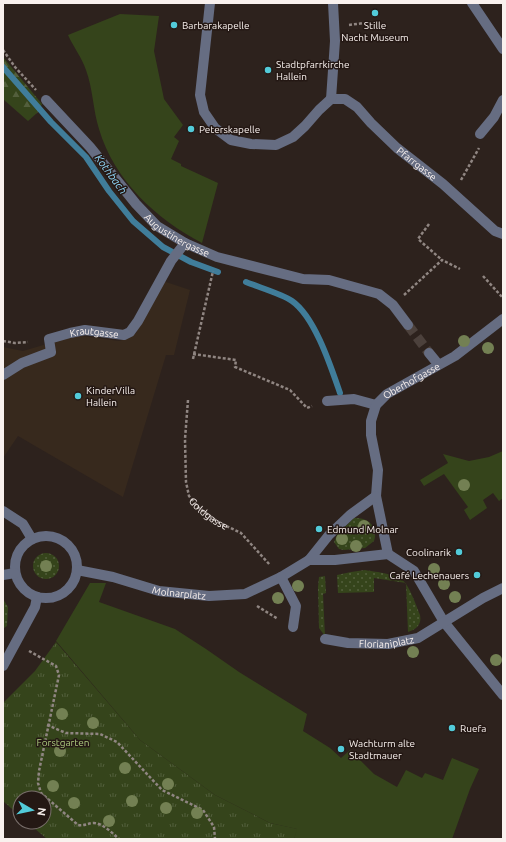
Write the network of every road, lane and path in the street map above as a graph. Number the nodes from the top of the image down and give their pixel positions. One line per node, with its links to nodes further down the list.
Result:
1 (210, 3): 6 (street)
2 (333, 3): 6 (street)
3 (472, 3): 4 (street)
4 (503, 49)
5 (3, 50): 7 (path)
6 (331, 99): 10 (street, Pfarrgasse)
7 (46, 100): 13 (street, Augustinergasse)
8 (503, 100): 9 (street)
9 (480, 134): 10 (path)
10 (451, 192): 12 (street, Pfarrgasse)
11 (429, 224): 14 (path)
12 (503, 234)
13 (183, 246): 19 (street, Augustinergasse); 22 (street, Krautgasse)
14 (442, 260): 15 (path); 19 (path)
15 (460, 269)
16 (483, 276): 18 (path)
17 (211, 280): 25 (path)
18 (503, 298)
19 (393, 305): 21 (street, Augustinergasse)
20 (503, 319): 27 (street, Oberhofgasse)
21 (408, 325)
22 (49, 339): 23 (path); 28 (street)
23 (3, 341)
24 (429, 352): 27 (street)
25 (193, 354): 26 (path); 32 (path)
26 (193, 359)
27 (438, 364): 31 (street, Oberhofgasse)
28 (3, 375)
29 (188, 400): 41 (path, Goldgasse)
30 (327, 401): 31 (street)
31 (376, 405): 33 (street, Oberhofgasse)
32 (307, 408)
33 (376, 496): 36 (street); 37 (street, Molnarplatz)
34 (3, 511): 35 (street)
35 (32, 539): 38 (street); 39 (street)
36 (388, 554): 37 (street); 45 (street)
37 (309, 560): 41 (street, Molnarplatz)
38 (77, 570): 43 (street, Molnarplatz); 44 (street)
39 (15, 573): 40 (street); 44 (street)
40 (3, 575)
41 (281, 578): 43 (street, Molnarplatz); 46 (street)
42 (503, 588): 45 (street, Florianiplatz)
43 (245, 594): 46 (path)
44 (37, 597): 49 (street)
45 (444, 622): 47 (street, Florianiplatz); 50 (street)
46 (293, 627)
47 (324, 639)
48 (44, 658): 51 (path)
49 (3, 666)
50 (503, 696)
51 (47, 725): 52 (path); 53 (path)
52 (119, 839)
53 (215, 839)

